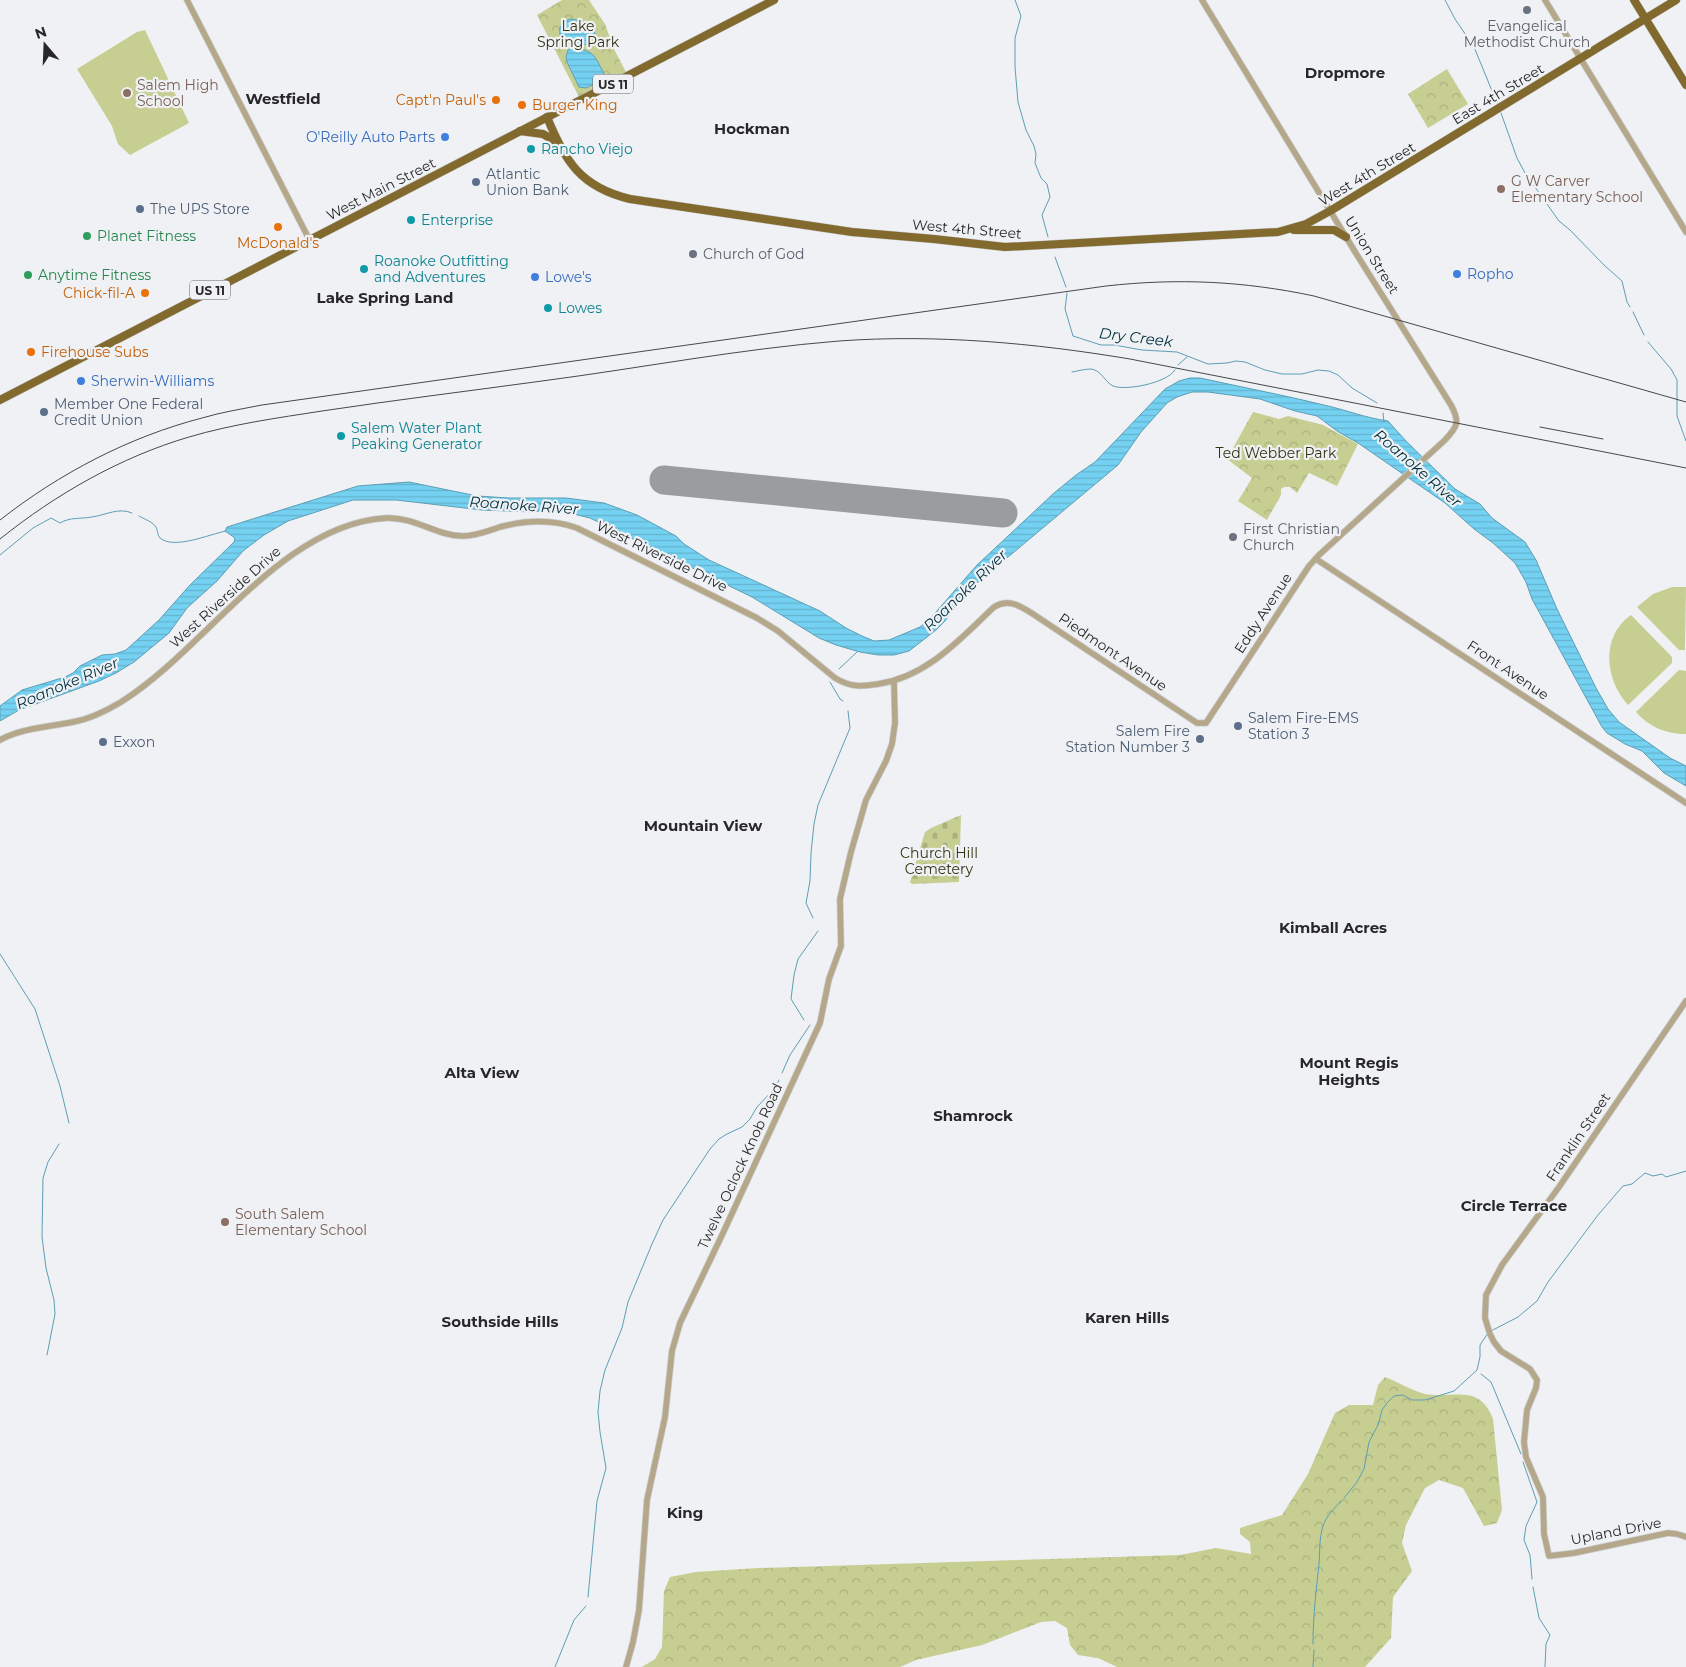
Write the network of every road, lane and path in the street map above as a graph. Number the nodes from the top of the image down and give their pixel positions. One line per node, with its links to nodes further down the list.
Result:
1 (188, 0): 18 (street)
2 (774, 0): 10 (main road, West Main Street / US 11)
3 (1202, 0): 14 (street, Union Street)
4 (1545, 0): 8 (street)
5 (1634, 0): 7 (main road)
6 (1676, 0): 7 (main road, East 4th Street)
7 (1645, 19): 8 (main road, East 4th Street); 9 (main road)
8 (1580, 58): 13 (main road, East 4th Street); 16 (street)
9 (1686, 86)
10 (546, 117): 11 (main road, West Main Street / US 11); 12 (main road, West 4th Street)
11 (520, 131): 12 (main road); 18 (main road, West Main Street / US 11)
12 (558, 143): 15 (main road, West 4th Street)
13 (1436, 146): 14 (main road, West 4th Street)
14 (1330, 211): 15 (main road, West 4th Street); 17 (street, Union Street)
15 (1288, 230): 17 (main road)
16 (1686, 232)
17 (1346, 237): 20 (street, Union Street)
18 (309, 240): 19 (main road, West Main Street / US 11)
19 (0, 400)
20 (1457, 421): 21 (street, Eddy Avenue)
21 (1316, 559): 24 (street, Eddy Avenue); 26 (street, Front Avenue)
22 (1005, 603): 23 (street, West Riverside Drive); 24 (street, Piedmont Avenue)
23 (894, 682): 25 (street, West Riverside Drive); 30 (street, Twelve Oclock Knob Road)
24 (1206, 722)
25 (0, 740)
26 (1686, 804)
27 (1686, 1001): 29 (street, Franklin Street)
28 (1686, 1537): 29 (street, Upland Drive)
29 (1550, 1556)
30 (626, 1667)

